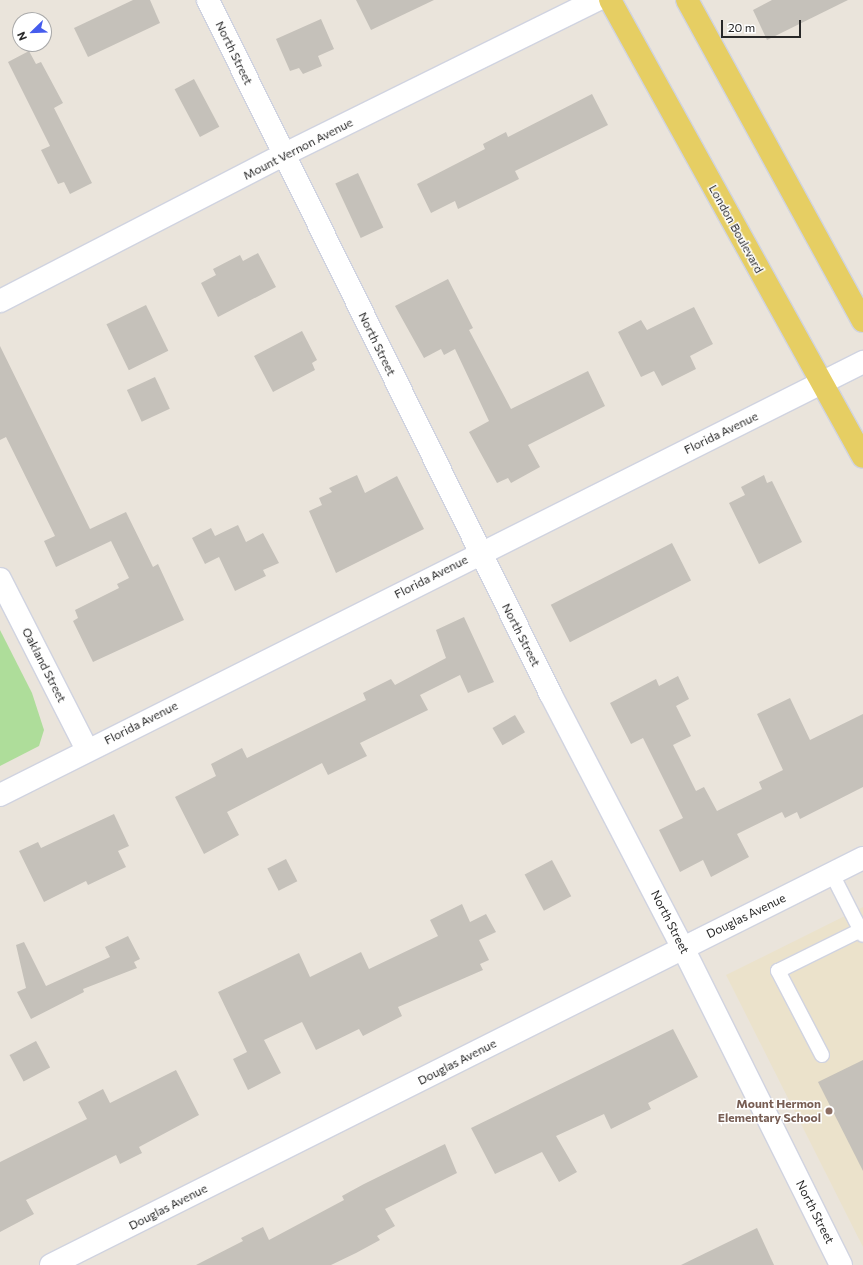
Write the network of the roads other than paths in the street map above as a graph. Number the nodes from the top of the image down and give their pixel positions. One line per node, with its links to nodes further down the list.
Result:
1 (208, 0): 5 (street, North Street)
2 (597, 0): 5 (street, Mount Vernon Avenue)
3 (610, 0): 9 (main road, London Boulevard)
4 (687, 0): 7 (main road)
5 (284, 155): 6 (street, Mount Vernon Avenue); 11 (street, North Street)
6 (0, 301)
7 (863, 321)
8 (863, 362): 9 (street, Florida Avenue)
9 (821, 383): 10 (main road, London Boulevard); 11 (street, Florida Avenue)
10 (863, 457)
11 (480, 553): 13 (street, Florida Avenue); 18 (street, North Street)
12 (0, 579): 13 (street, Oakland Street)
13 (87, 750): 14 (street, Florida Avenue)
14 (0, 795)
15 (863, 858): 16 (street, Douglas Avenue)
16 (832, 874): 17 (lane); 18 (street, Douglas Avenue)
17 (862, 932): 19 (lane)
18 (683, 948): 20 (street, Douglas Avenue); 21 (street, North Street)
19 (822, 1055)
20 (51, 1265)
21 (841, 1265)

